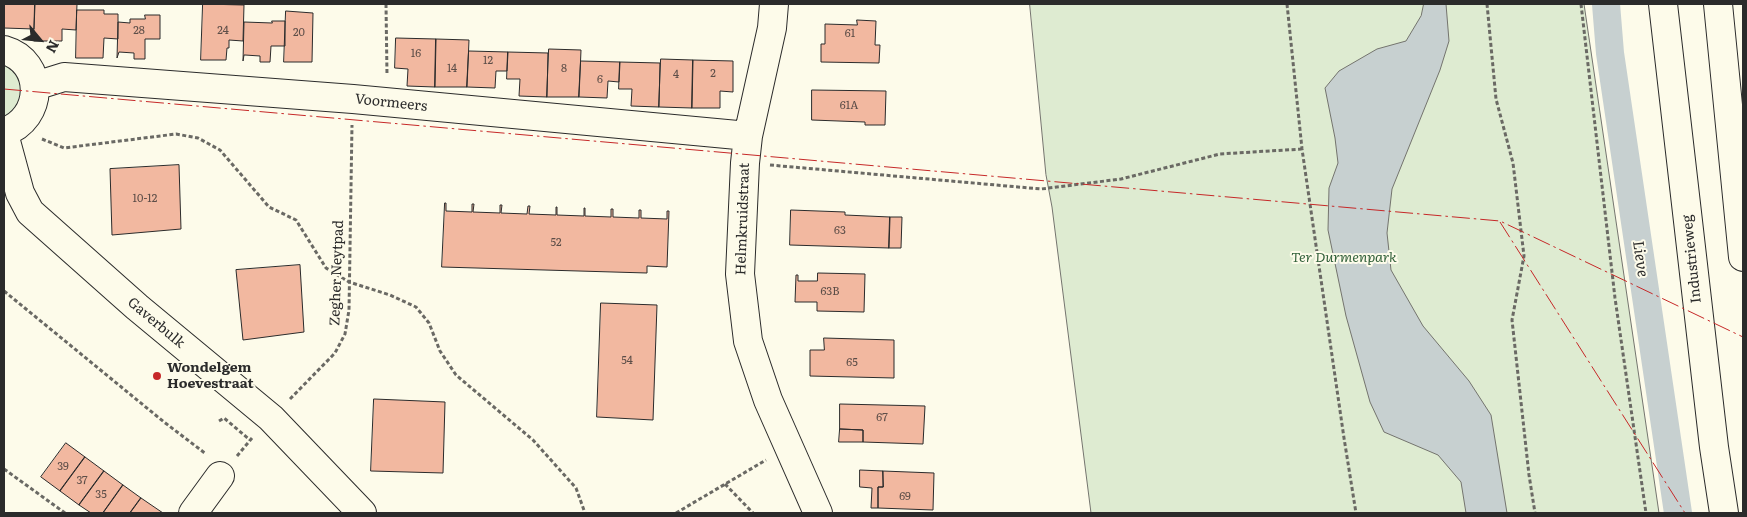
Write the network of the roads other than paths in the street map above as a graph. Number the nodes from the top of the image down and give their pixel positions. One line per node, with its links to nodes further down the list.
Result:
1 (774, 4): 7 (main road, Helmkruidstraat)
2 (1664, 4): 13 (main road, Industrieweg)
3 (1718, 4): 8 (main road)
4 (4, 50): 5 (main road)
5 (35, 86): 6 (main road); 7 (main road, Voormeers)
6 (8, 131): 11 (main road, Gaverbulk)
7 (748, 136): 12 (main road, Helmkruidstraat)
8 (1743, 257)
9 (223, 472): 10 (main road)
10 (193, 513)
11 (362, 513)
12 (818, 513)
13 (1724, 513)

